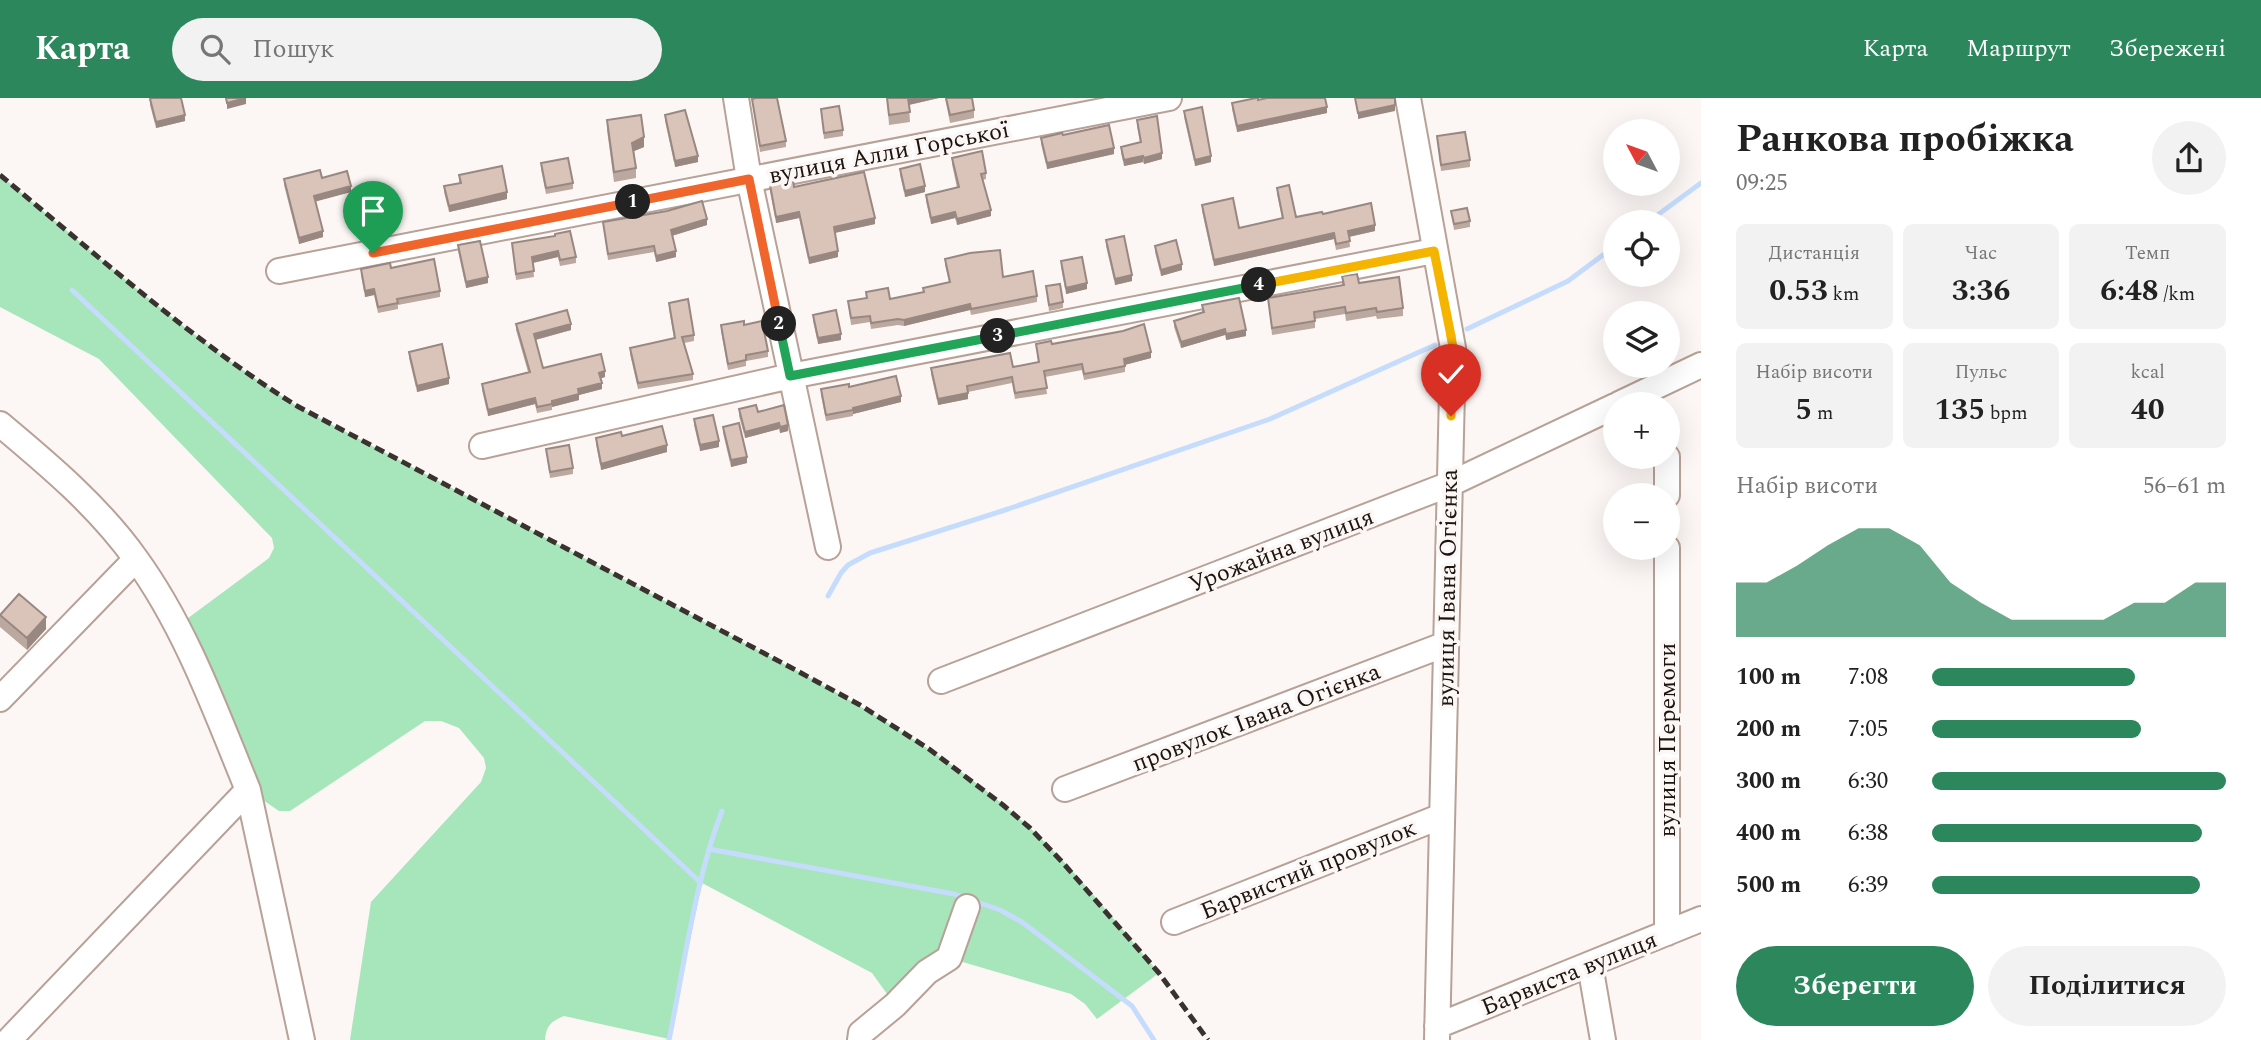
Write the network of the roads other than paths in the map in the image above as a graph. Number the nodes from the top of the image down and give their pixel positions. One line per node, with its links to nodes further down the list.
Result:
1 (736, 98): 4 (street)
2 (1169, 98): 4 (street, вулиця Алли Горської)
3 (1408, 98): 5 (street, вулиця Івана Огієнка)
4 (749, 179): 6 (street, вулиця Алли Горської); 8 (street)
5 (1434, 251): 8 (street); 13 (street, вулиця Івана Огієнка)
6 (279, 271)
7 (1701, 365): 9 (street, Урожайна вулиця)
8 (790, 376): 12 (street); 14 (street)
9 (1668, 392)
10 (1603, 412): 13 (street, Урожайна вулиця)
11 (0, 424): 15 (street)
12 (482, 446)
13 (1450, 484): 17 (street, вулиця Івана Огієнка); 18 (street, Урожайна вулиця)
14 (828, 547)
15 (136, 559): 19 (street); 21 (street)
16 (1667, 560): 26 (street, вулиця Перемоги)
17 (1446, 645): 20 (street, провулок Івана Огієнка); 22 (street, вулиця Івана Огієнка)
18 (941, 681)
19 (0, 699)
20 (1065, 789)
21 (248, 790): 29 (street); 30 (street)
22 (1442, 816): 25 (street, Барвистий провулок); 28 (street, вулиця Івана Огієнка)
23 (967, 906): 31 (street)
24 (1701, 919): 26 (street, Барвиста вулиця)
25 (1174, 922)
26 (1667, 933): 27 (street, Барвиста вулиця)
27 (1590, 965): 28 (street, Барвиста вулиця); 32 (street)
28 (1437, 1033)
29 (9, 1040)
30 (302, 1040)
31 (860, 1040)
32 (1603, 1040)

